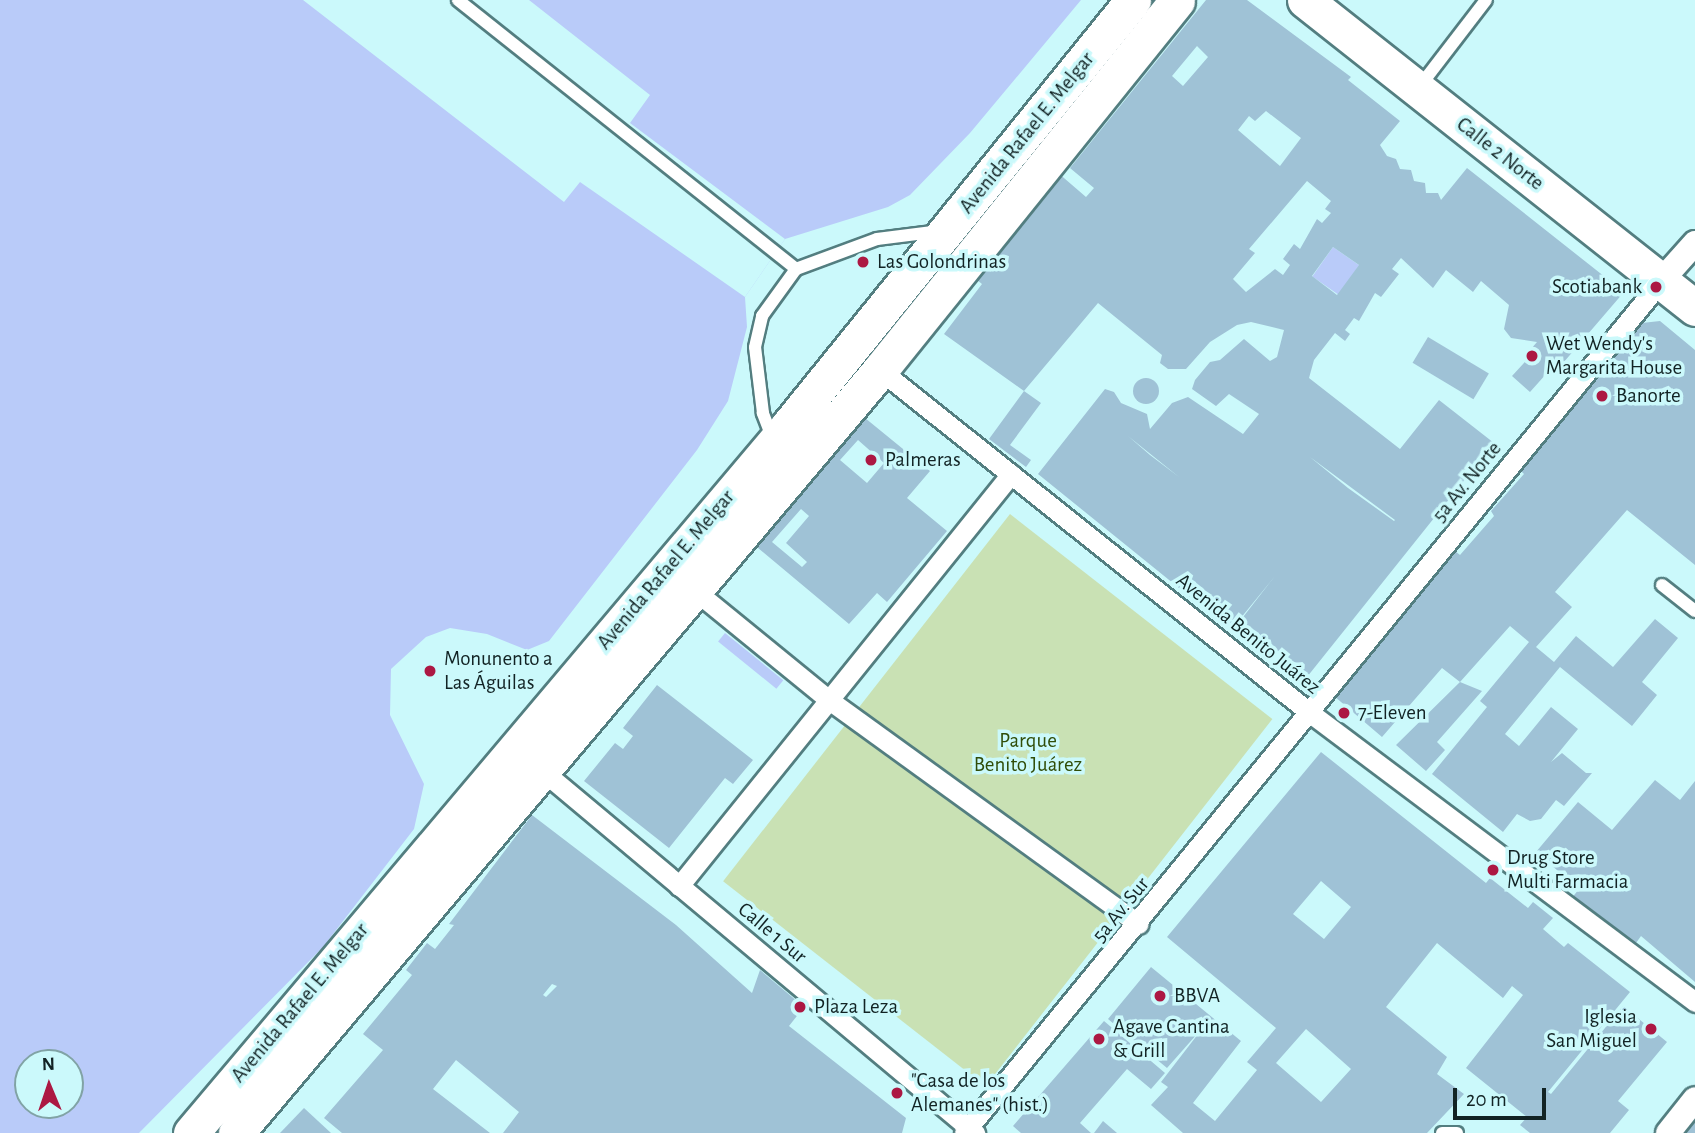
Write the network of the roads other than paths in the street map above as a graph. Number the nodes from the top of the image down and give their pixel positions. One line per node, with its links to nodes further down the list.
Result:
1 (458, 0): 9 (lane)
2 (1133, 0): 7 (main road, Avenida Rafael E. Melgar)
3 (1177, 0): 13 (main road, Avenida Rafael E. Melgar)
4 (1305, 0): 6 (main road, Calle 2 Norte)
5 (1486, 0): 6 (lane)
6 (1418, 89): 10 (main road, Calle 2 Norte)
7 (948, 232): 9 (lane); 12 (main road, Avenida Rafael E. Melgar)
8 (1695, 243): 10 (street)
9 (796, 269): 14 (lane)
10 (1661, 281): 11 (main road, Calle 2 Norte); 20 (street, 5a Av. Norte)
11 (1695, 308)
12 (867, 330): 13 (main road); 14 (main road, Avenida Rafael E. Melgar)
13 (888, 360): 15 (street, Avenida Benito Juárez); 17 (main road, Avenida Rafael E. Melgar)
14 (774, 442): 27 (main road, Avenida Rafael E. Melgar)
15 (1011, 474): 19 (street); 20 (street, Avenida Benito Juárez)
16 (1662, 585): 18 (lane)
17 (693, 589): 19 (street); 21 (main road, Avenida Rafael E. Melgar)
18 (1695, 611)
19 (829, 700): 22 (street); 23 (street)
20 (1309, 712): 23 (street, 5a Av. Sur); 24 (street, Avenida Benito Juárez)
21 (539, 768): 22 (street, Calle 1 Sur); 28 (main road, Avenida Rafael E. Melgar)
22 (679, 886): 26 (street, Calle 1 Sur)
23 (1139, 924): 26 (street, 5a Av. Sur)
24 (1695, 1002)
25 (1695, 1100): 31 (street)
26 (969, 1131)
27 (191, 1133)
28 (236, 1133)
29 (1442, 1133): 30 (lane)
30 (1457, 1133)
31 (1668, 1133)

